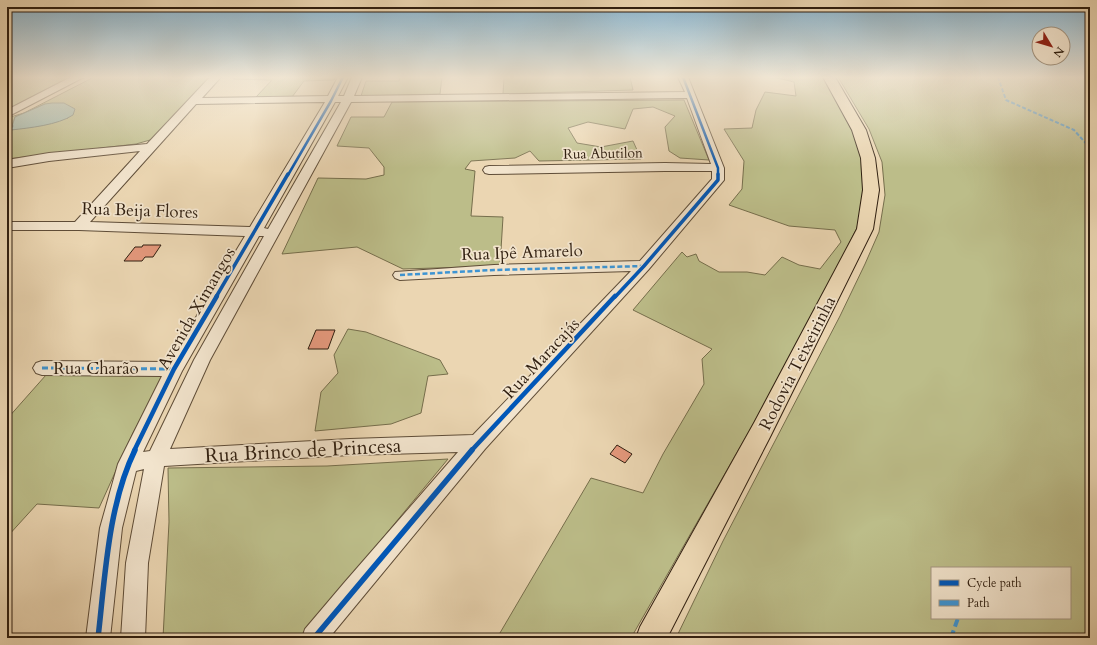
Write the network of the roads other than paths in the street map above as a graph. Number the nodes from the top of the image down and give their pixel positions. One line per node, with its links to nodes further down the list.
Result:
1 (21, 107): 7 (street)
2 (188, 107): 8 (street)
3 (334, 107): 14 (street, Avenida Ximangos)
4 (335, 107): 15 (street, Avenida Ximangos)
5 (695, 107): 10 (street)
6 (846, 107): 26 (main road, Rodovia Teixeirinha)
7 (8, 114)
8 (150, 147): 9 (street); 13 (street)
9 (7, 164)
10 (718, 168): 11 (street, Rua Abutilon); 16 (street, Rua Maracajás)
11 (489, 170)
12 (7, 226): 13 (street, Rua Beija Flores)
13 (79, 226): 14 (street, Rua Beija Flores)
14 (255, 232): 15 (street, Rua Beija Flores); 19 (street, Avenida Ximangos)
15 (272, 233): 21 (street, Avenida Ximangos)
16 (644, 266): 17 (street, Rua Ipê Amarelo); 20 (street, Rua Maracajás)
17 (400, 275)
18 (42, 368): 19 (street, Rua Charão)
19 (174, 368): 22 (street, Avenida Ximangos)
20 (478, 444): 21 (street, Rua Brinco de Princesa); 25 (street, Rua Maracajás)
21 (156, 458): 22 (street, Rua Brinco de Princesa); 24 (street, Avenida Ximangos)
22 (128, 464): 23 (street, Avenida Ximangos)
23 (98, 638)
24 (133, 638)
25 (314, 638)
26 (651, 638)

